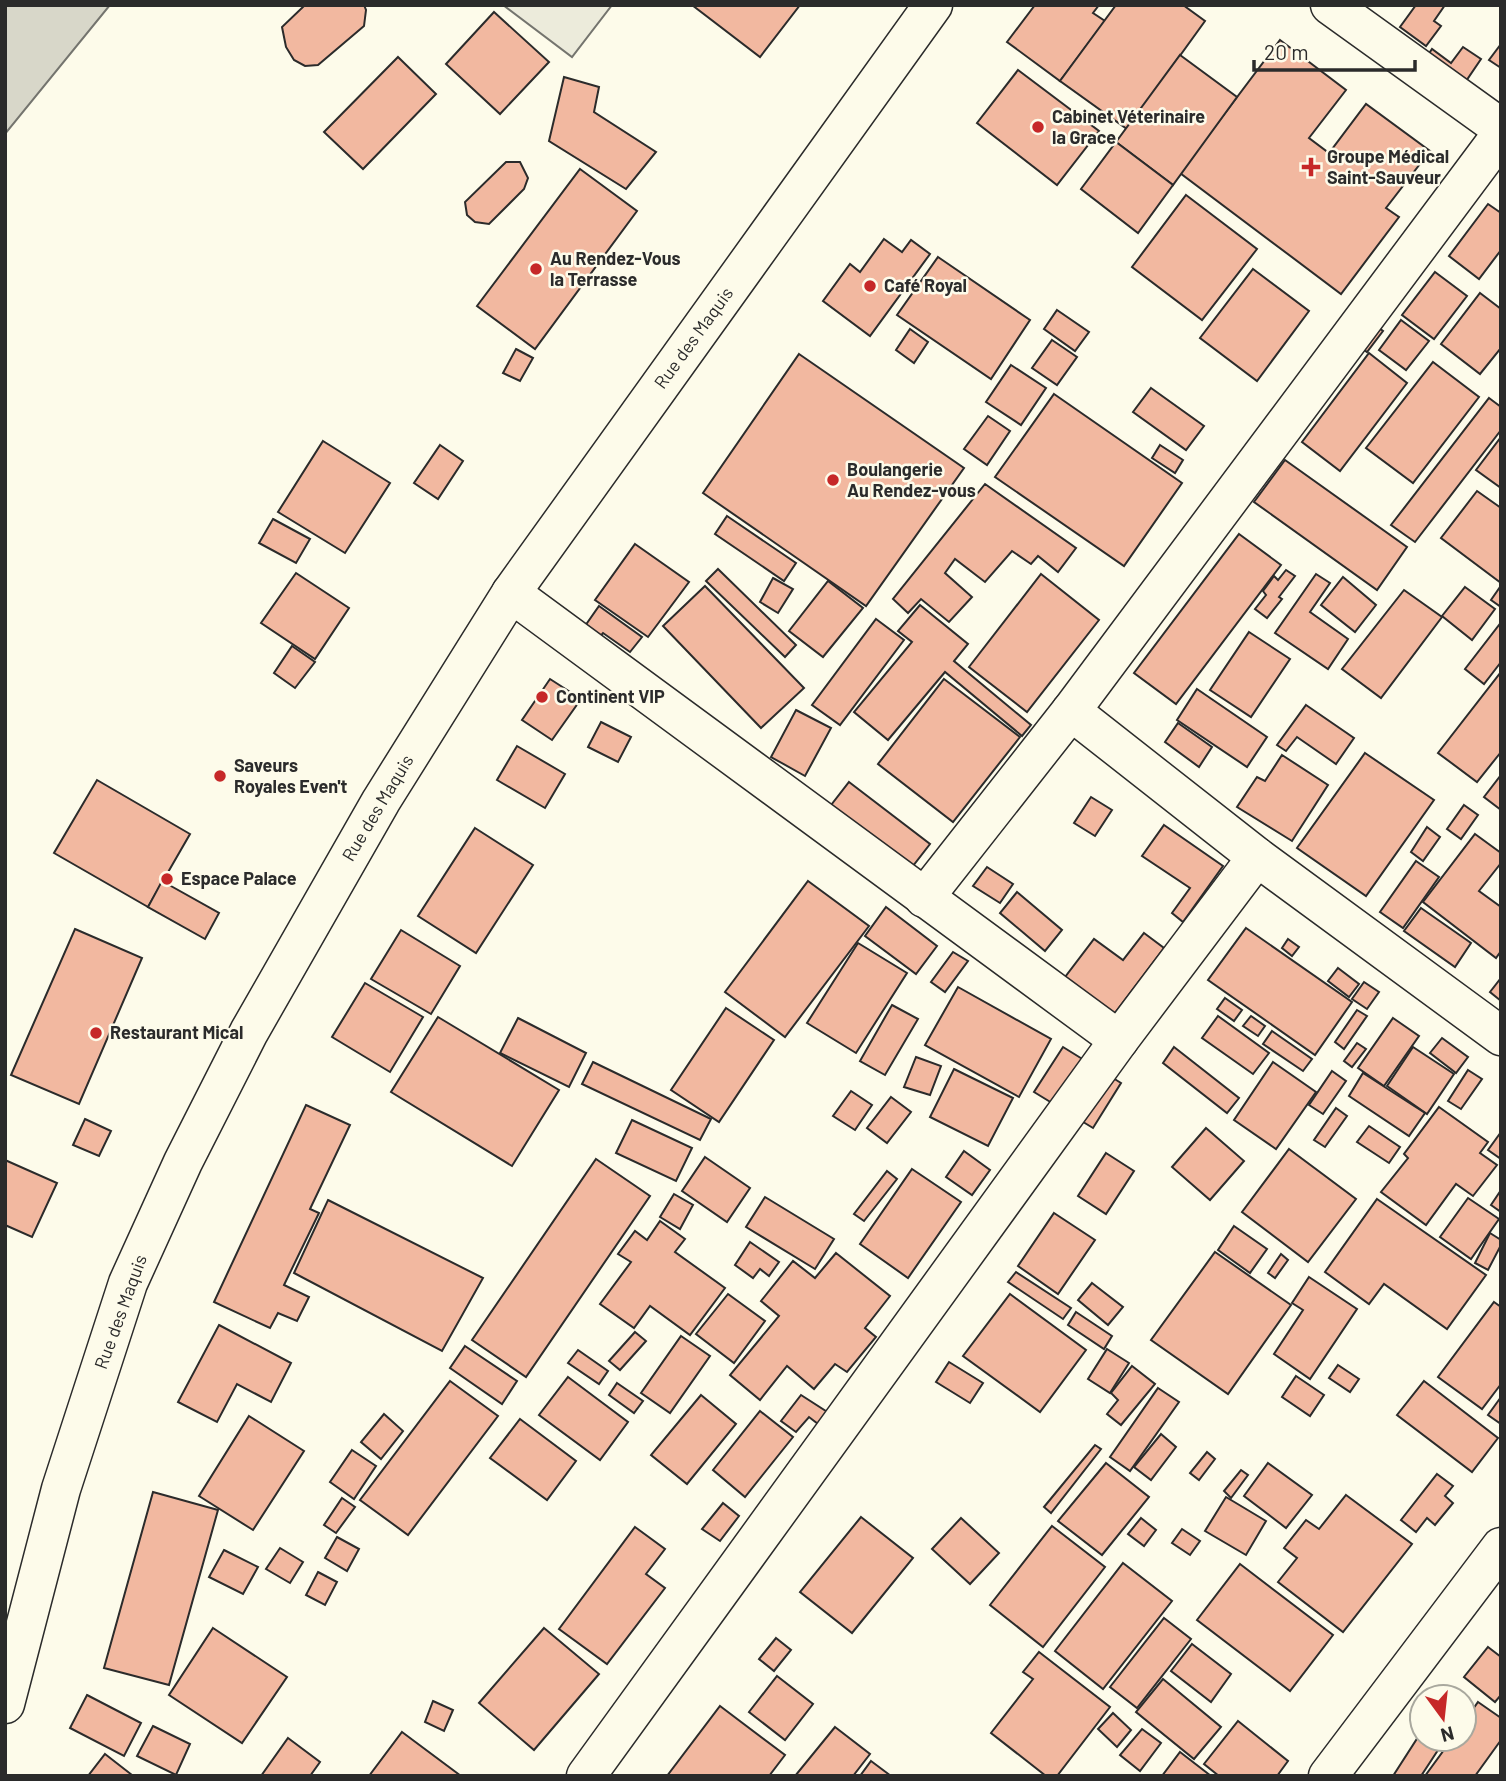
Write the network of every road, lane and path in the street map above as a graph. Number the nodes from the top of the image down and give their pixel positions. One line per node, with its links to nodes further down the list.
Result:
1 (933, 5): 5 (street, Rue des Maquis)
2 (1330, 5): 3 (street)
3 (1501, 128)
4 (1501, 135): 6 (street)
5 (511, 593): 8 (street); 12 (street, Rue des Maquis)
6 (1071, 711): 7 (street); 8 (street)
7 (1257, 857): 9 (street); 10 (street)
8 (924, 898): 10 (street)
9 (1501, 1036)
10 (1119, 1040): 13 (street)
11 (1501, 1547): 14 (street)
12 (5, 1704)
13 (586, 1776)
14 (1328, 1776)

